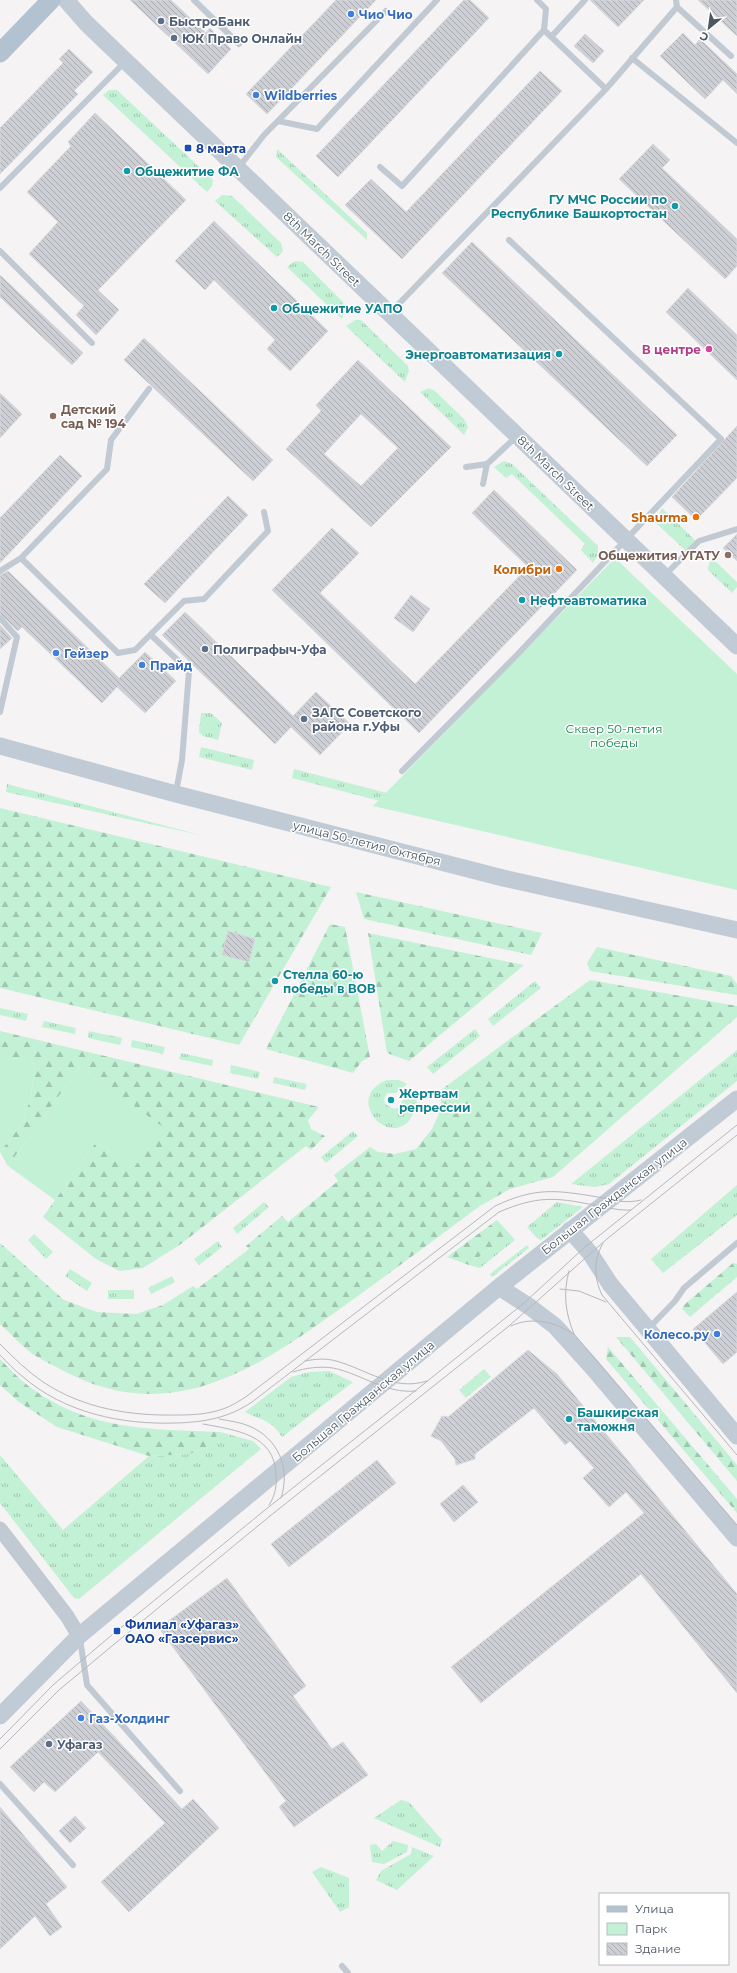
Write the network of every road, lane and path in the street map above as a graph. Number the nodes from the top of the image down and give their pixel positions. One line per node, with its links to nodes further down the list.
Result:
1 (51, 0): 13 (main road)
2 (66, 0): 16 (main road, 8th March Street)
3 (194, 0): 12 (lane)
4 (437, 0): 18 (lane)
5 (537, 0): 10 (lane)
6 (585, 0): 11 (lane)
7 (676, 0): 8 (lane)
8 (677, 7): 14 (lane); 15 (lane)
9 (386, 11): 18 (lane)
10 (544, 30): 11 (lane); 21 (lane)
11 (551, 37): 17 (lane)
12 (239, 44)
13 (0, 53)
14 (731, 56)
15 (632, 58): 17 (lane); 19 (lane)
16 (126, 61): 20 (main road, 8th March Street); 22 (lane)
17 (606, 89): 25 (lane)
18 (278, 121): 20 (lane)
19 (737, 144)
20 (238, 168): 25 (main road, 8th March Street)
21 (380, 168)
22 (0, 188)
23 (509, 240): 34 (lane)
24 (0, 251): 26 (lane)
25 (390, 313): 28 (main road, 8th March Street)
26 (92, 344)
27 (149, 389): 35 (lane)
28 (517, 436): 29 (lane); 34 (main road, 8th March Street)
29 (487, 464): 30 (lane); 31 (lane)
30 (466, 467)
31 (483, 484)
32 (264, 512): 39 (lane)
33 (737, 529): 37 (lane)
34 (626, 540): 37 (main road, 8th March Street); 43 (lane)
35 (21, 558): 36 (lane); 39 (lane)
36 (0, 571)
37 (664, 576): 40 (main road, 8th March Street)
38 (0, 618): 41 (lane)
39 (151, 635): 44 (lane)
40 (737, 646)
41 (0, 712)
42 (0, 746): 44 (main road, улица 50-летия Октября)
43 (402, 770)
44 (176, 794): 45 (main road, улица 50-летия Октября)
45 (737, 930)
46 (737, 1099): 47 (main road, Большая Гражданская улица)
47 (570, 1230): 49 (main road, Большая Гражданская улица); 50 (main road)
48 (737, 1243): 50 (lane)
49 (499, 1288): 53 (main road); 54 (main road, Большая Гражданская улица)
50 (648, 1330): 51 (main road)
51 (737, 1436)
52 (0, 1529): 54 (street)
53 (737, 1538)
54 (79, 1636): 55 (main road, Большая Гражданская улица); 57 (lane)
55 (0, 1716)
56 (0, 1784): 58 (lane)
57 (180, 1791)
58 (73, 1864)
59 (342, 1966): 60 (lane)
60 (348, 1973)

